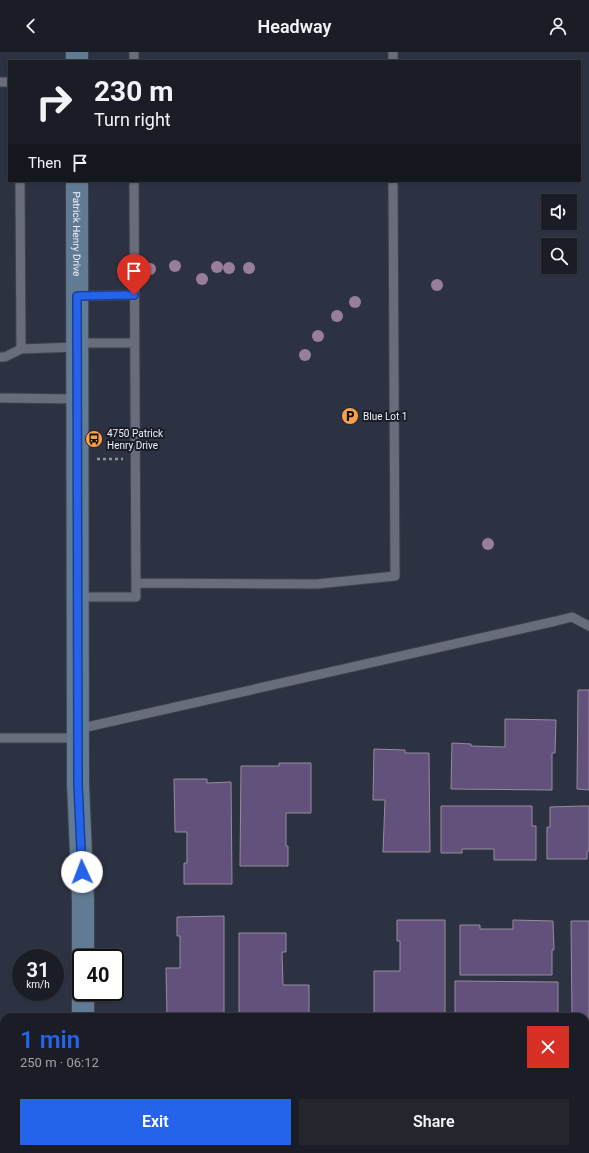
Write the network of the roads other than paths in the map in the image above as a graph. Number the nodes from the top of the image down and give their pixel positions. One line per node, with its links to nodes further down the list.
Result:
1 (20, 182): 9 (lane)
2 (77, 182): 6 (street, Patrick Henry Drive)
3 (134, 182): 5 (lane)
4 (393, 182): 13 (lane)
5 (134, 295): 6 (lane); 7 (lane)
6 (77, 296): 8 (street, Patrick Henry Drive)
7 (135, 343): 8 (lane); 13 (lane)
8 (77, 345): 9 (lane); 12 (street, Patrick Henry Drive)
9 (21, 348): 10 (lane)
10 (0, 357)
11 (0, 398): 12 (lane)
12 (77, 399): 14 (street, Patrick Henry Drive)
13 (136, 583): 14 (lane)
14 (78, 597): 16 (street, Patrick Henry Drive)
15 (589, 626): 16 (lane)
16 (78, 734): 17 (lane); 18 (street, Patrick Henry Drive)
17 (0, 738)
18 (83, 949)
19 (83, 1001): 20 (street)
20 (83, 1013)

